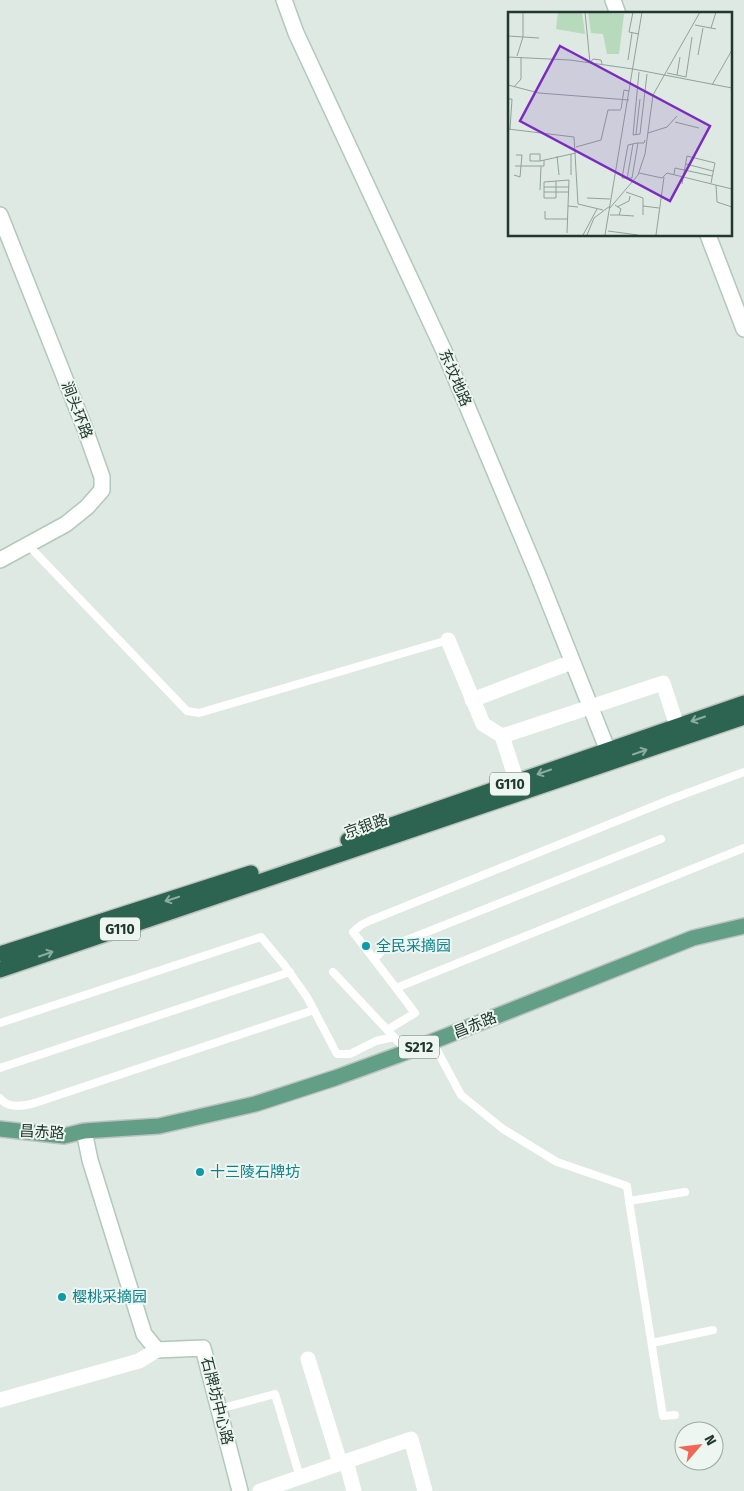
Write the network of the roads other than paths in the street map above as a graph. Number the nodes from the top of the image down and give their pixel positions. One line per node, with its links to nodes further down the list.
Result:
1 (284, 0): 11 (street, 东坟地路)
2 (613, 0): 3 (street)
3 (617, 12)
4 (0, 216): 8 (street, 涧头环路)
5 (708, 236): 6 (street)
6 (741, 305): 7 (street)
7 (744, 329)
8 (28, 545): 9 (street, 涧头环路); 10 (lane)
9 (0, 560)
10 (448, 640): 12 (street)
11 (572, 662): 12 (street); 14 (street, 东坟地路)
12 (472, 700): 17 (street)
13 (744, 703): 16 (highway, 京银路 / G110, one-way to 16)
14 (590, 707): 16 (street); 17 (street); 18 (street, 东坟地路)
15 (744, 717): 18 (highway, 京银路 / G110, one-way to 15)
16 (677, 726): 18 (highway, 京银路 / G110)
17 (502, 736): 20 (street)
18 (610, 756): 20 (highway, 京银路 / G110, one-way to 20); 23 (highway, 京银路 / G110)
19 (744, 772): 27 (lane)
20 (517, 782): 23 (highway, 京银路 / G110)
21 (661, 839): 27 (lane)
22 (744, 848): 31 (lane)
23 (277, 870): 24 (highway, 京银路 / G110)
24 (237, 883): 26 (highway, 京银路 / G110, one-way to 26); 28 (highway, 京银路 / G110, one-way to 24)
25 (744, 926): 36 (main road, 昌赤路 / S212)
26 (0, 954)
27 (374, 959): 31 (lane)
28 (0, 970)
29 (290, 972): 32 (lane); 33 (lane); 38 (lane)
30 (333, 972): 34 (lane)
31 (396, 988): 34 (lane)
32 (314, 1010): 35 (lane); 39 (lane)
33 (0, 1023)
34 (387, 1030): 35 (lane)
35 (394, 1037): 37 (lane)
36 (432, 1042): 37 (main road, 昌赤路 / S212); 44 (lane)
37 (407, 1051): 42 (main road, 昌赤路 / S212)
38 (0, 1068)
39 (0, 1098)
40 (0, 1122): 42 (main road, 昌赤路 / S212)
41 (0, 1129): 42 (main road, 昌赤路 / S212)
42 (84, 1132): 47 (street)
43 (685, 1192): 44 (lane)
44 (629, 1201): 46 (lane)
45 (713, 1330): 46 (lane)
46 (652, 1342): 51 (lane)
47 (157, 1350): 49 (street); 50 (street, 石牌坊中心路)
48 (308, 1359): 52 (street)
49 (0, 1400)
50 (219, 1409): 53 (lane); 54 (street, 石牌坊中心路)
51 (676, 1415)
52 (343, 1462): 53 (street); 56 (street); 57 (street)
53 (302, 1484): 55 (street)
54 (240, 1491)
55 (260, 1491)
56 (354, 1491)
57 (425, 1491)

